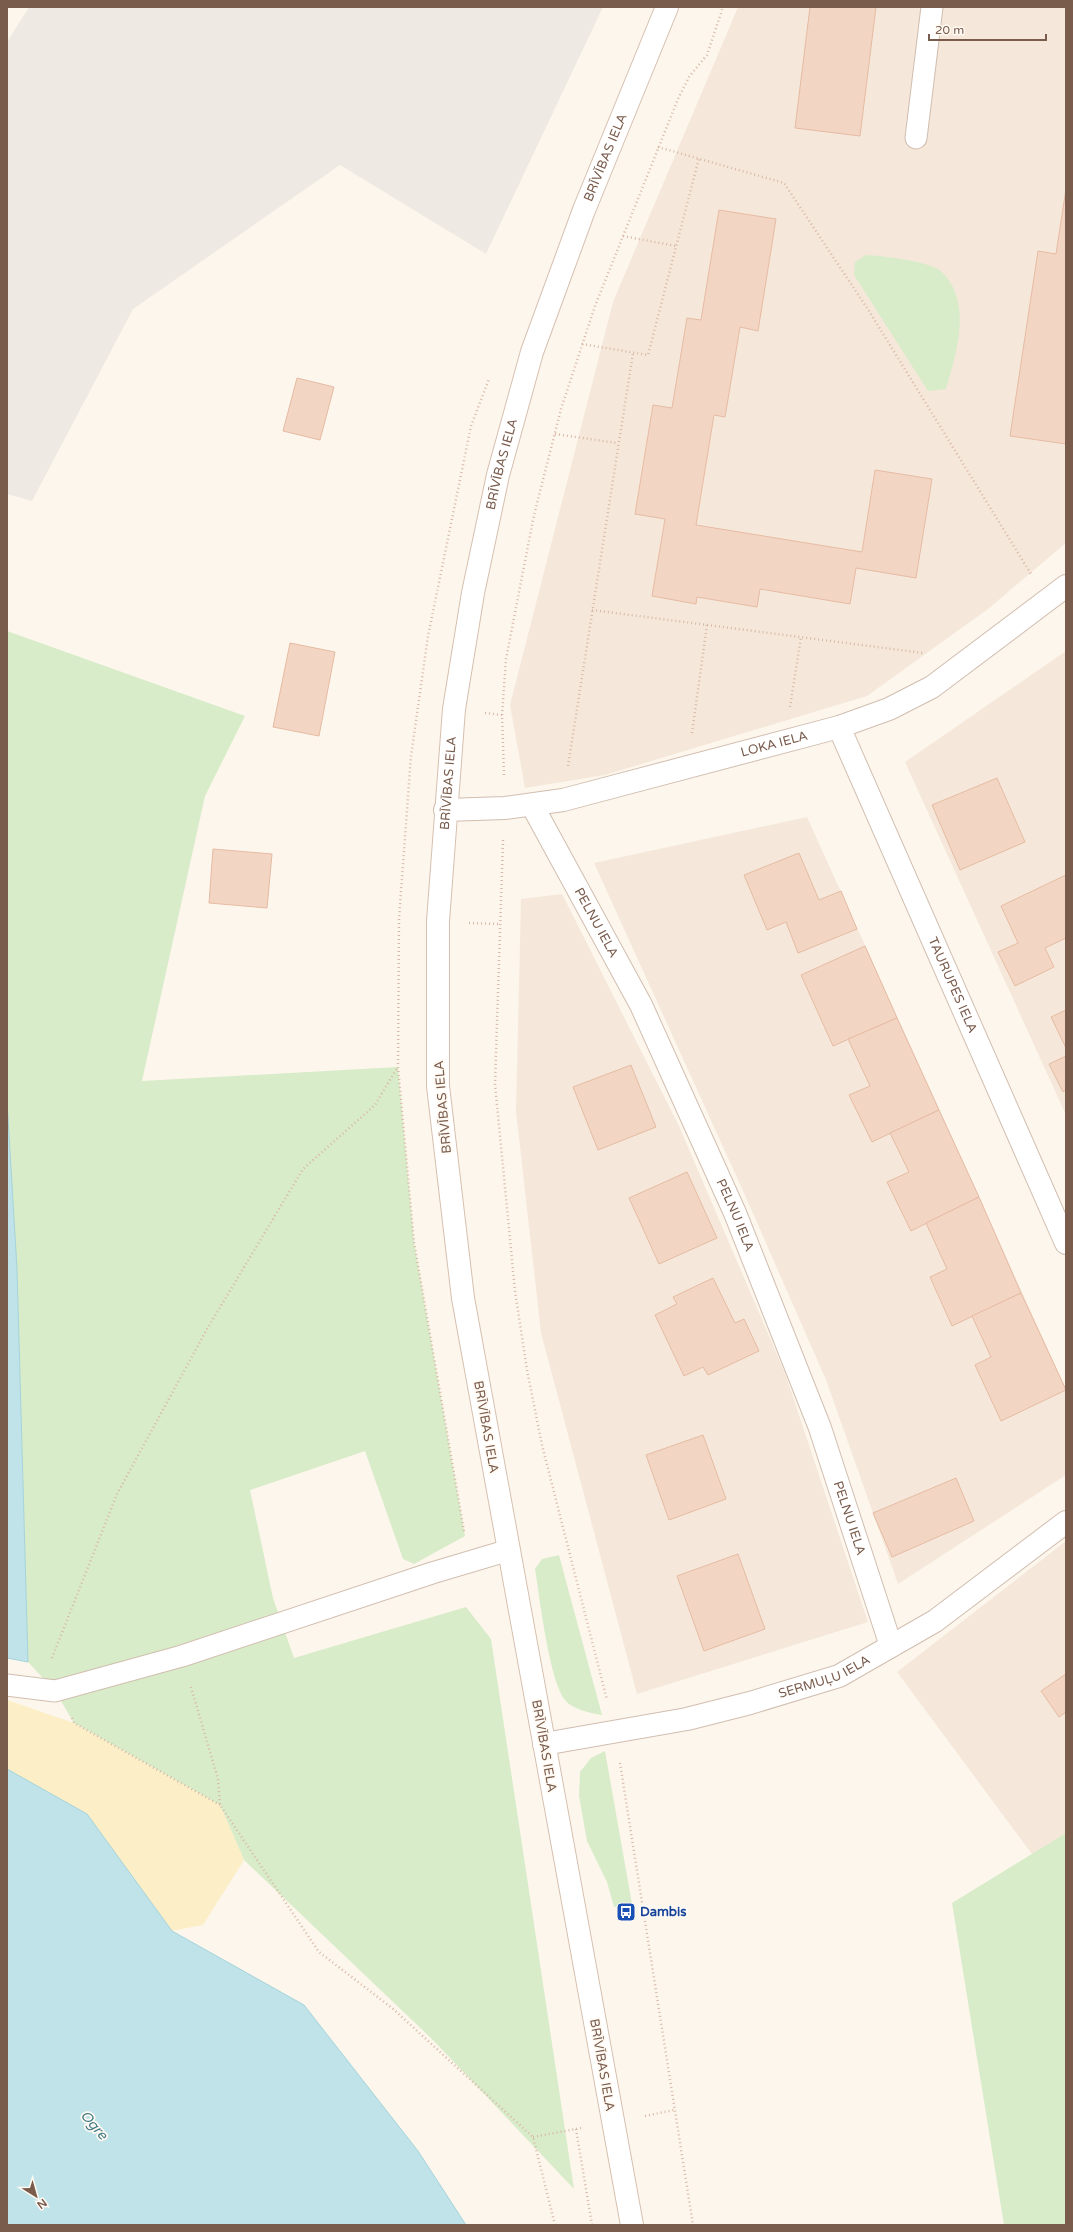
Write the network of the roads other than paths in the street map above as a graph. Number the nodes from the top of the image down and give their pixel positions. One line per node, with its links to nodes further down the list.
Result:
1 (667, 7): 7 (street, BRĪVĪBAS IELA)
2 (932, 7): 3 (lane)
3 (916, 138)
4 (1066, 586): 5 (street, LOKA IELA)
5 (839, 727): 6 (street, LOKA IELA); 8 (street, TAURUPES IELA)
6 (532, 805): 7 (street, LOKA IELA); 11 (street, PELNU IELA)
7 (445, 810): 10 (street, BRĪVĪBAS IELA)
8 (1066, 1243)
9 (1066, 1522): 11 (street, SERMUĻU IELA)
10 (509, 1550): 12 (lane); 13 (street, BRĪVĪBAS IELA)
11 (891, 1646): 13 (street, SERMUĻU IELA)
12 (7, 1685)
13 (544, 1744): 14 (street, BRĪVĪBAS IELA)
14 (632, 2225)

